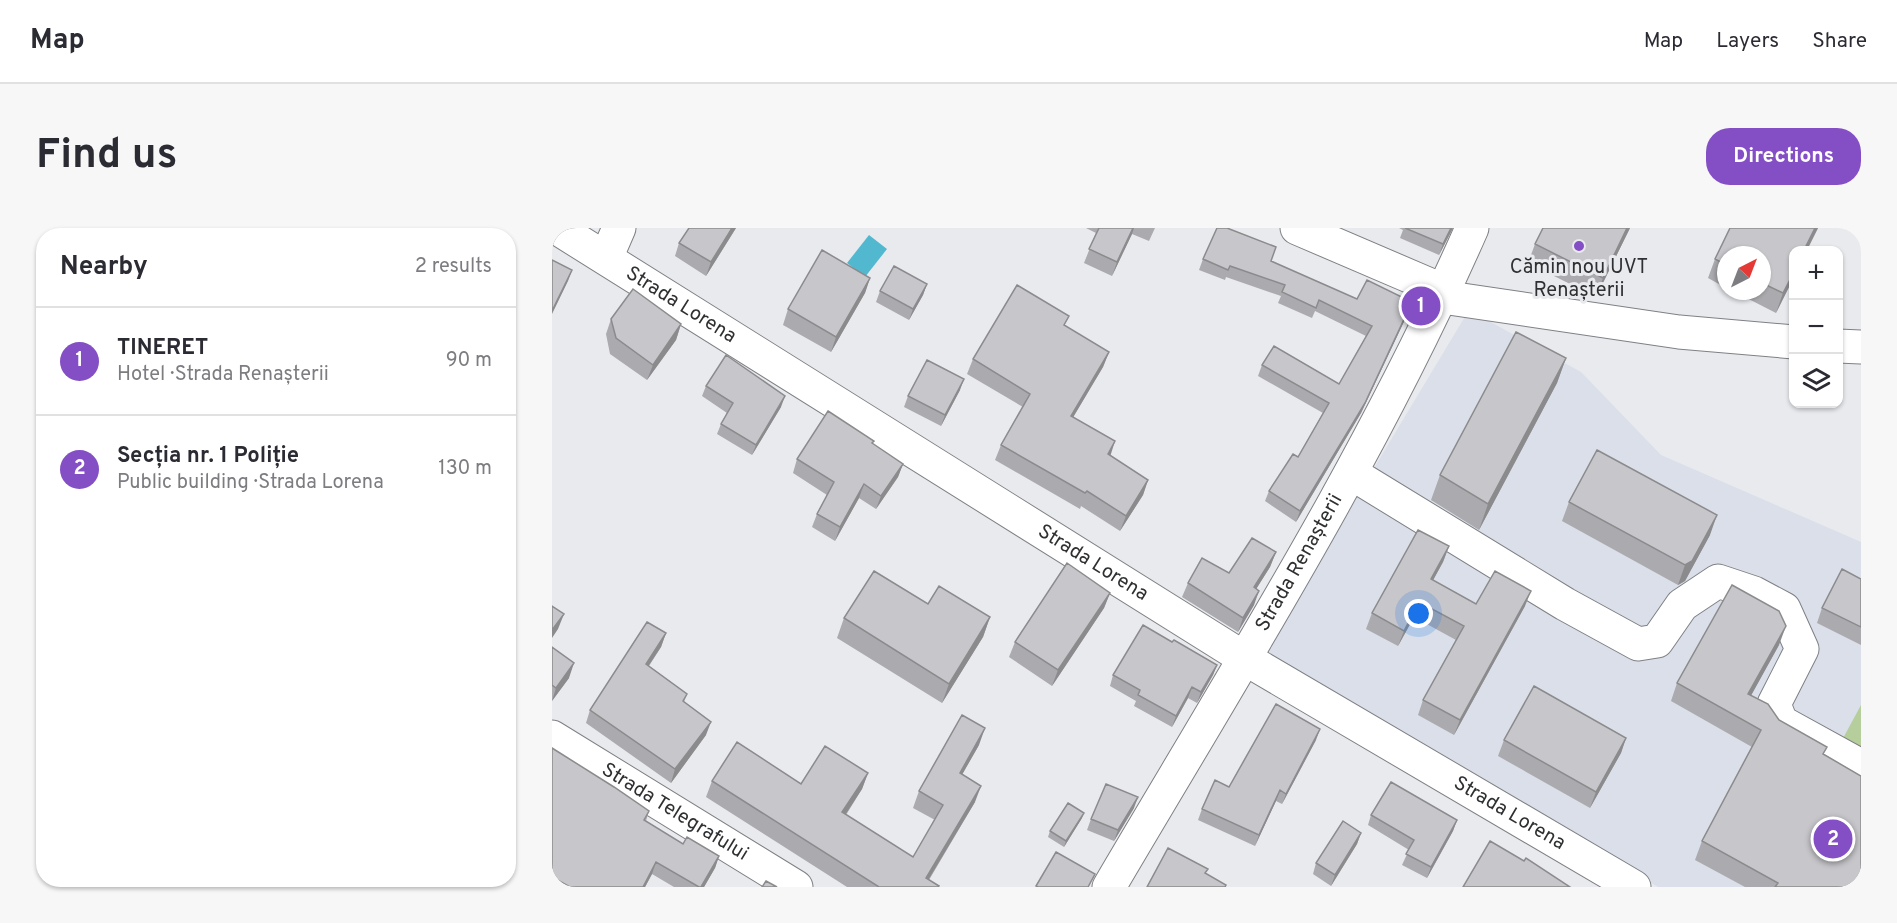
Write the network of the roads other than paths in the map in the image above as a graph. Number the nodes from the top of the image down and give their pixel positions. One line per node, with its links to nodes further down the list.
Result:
1 (557, 228): 5 (street, Strada Lorena)
2 (620, 228): 5 (street)
3 (1297, 228): 6 (street)
4 (1472, 228): 6 (street, Strada Renașterii)
5 (606, 258): 11 (street, Strada Lorena)
6 (1443, 294): 7 (street); 10 (street, Strada Renașterii)
7 (1789, 342)
8 (1843, 346): 9 (street)
9 (1861, 347)
10 (1351, 473): 11 (street, Strada Renașterii); 13 (street)
11 (1244, 658): 15 (street, Strada Renașterii); 16 (street, Strada Lorena)
12 (552, 737): 14 (street, Strada Telegrafului)
13 (1861, 766)
14 (796, 887)
15 (1109, 887)
16 (1634, 887)

